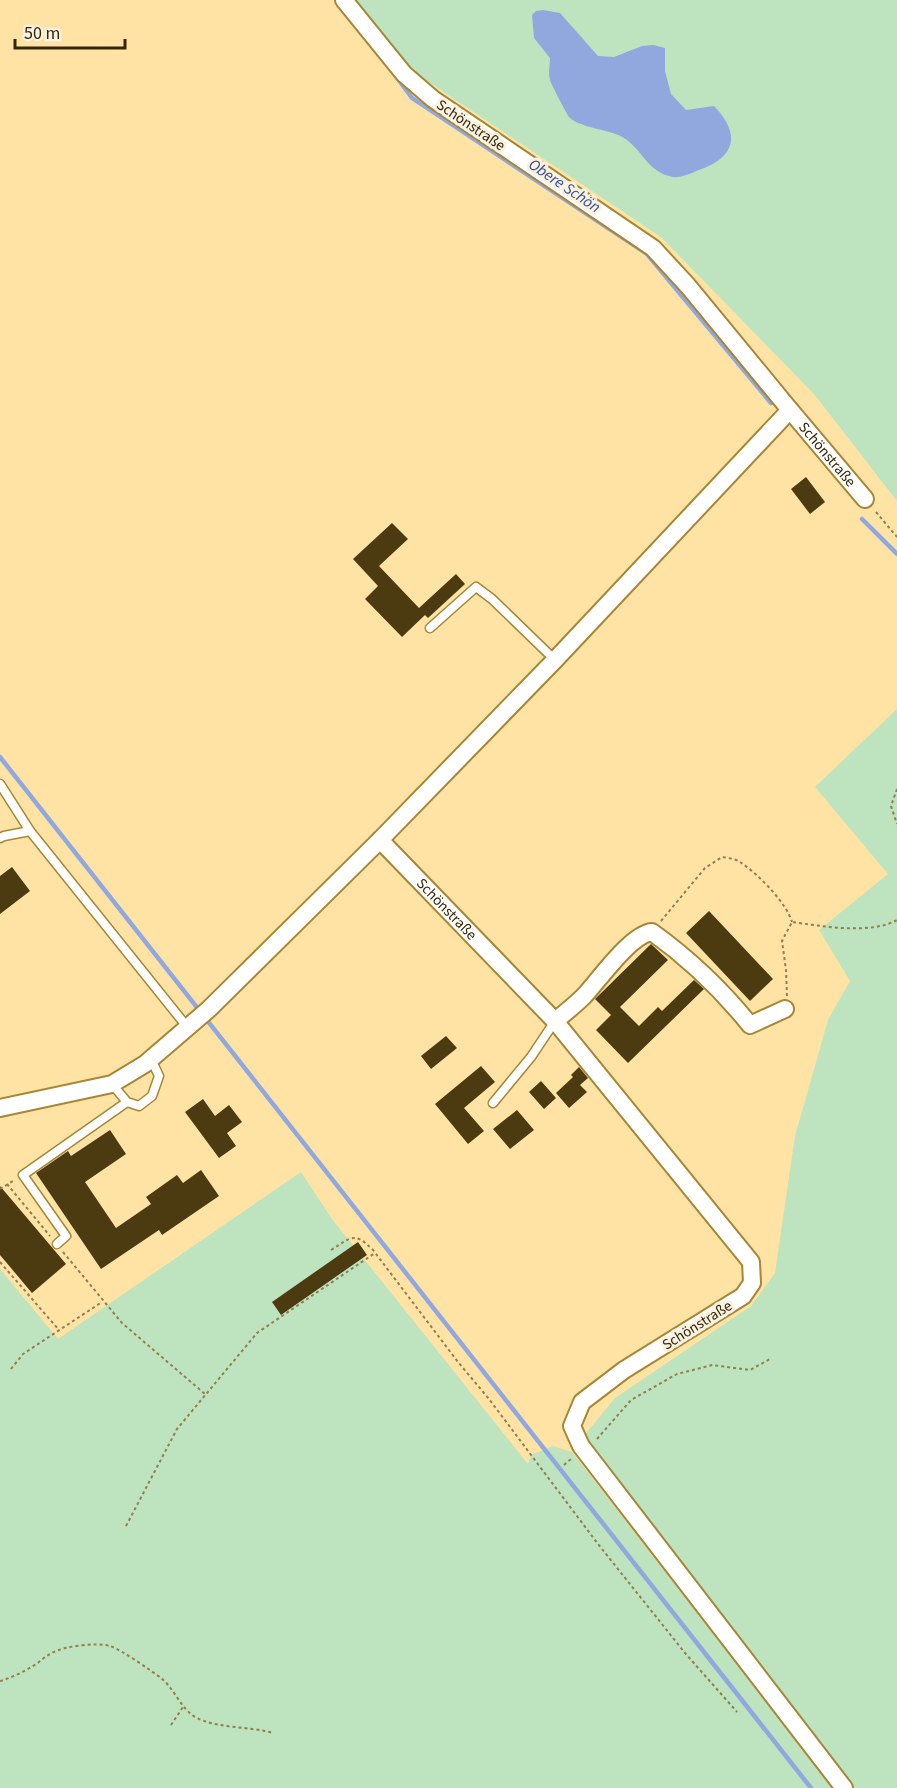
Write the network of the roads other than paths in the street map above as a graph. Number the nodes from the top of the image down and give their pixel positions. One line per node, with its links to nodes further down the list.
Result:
1 (344, 0): 2 (street, Schönstraße)
2 (790, 410): 3 (street, Schönstraße); 5 (street, Schönstraße)
3 (865, 499)
4 (430, 628): 5 (lane)
5 (555, 660): 9 (street, Schönstraße)
6 (0, 784): 7 (lane)
7 (30, 831): 8 (lane); 12 (lane)
8 (0, 838)
9 (380, 840): 11 (street, Schönstraße); 12 (street, Schönstraße)
10 (785, 1009): 11 (street)
11 (555, 1021): 16 (lane); 19 (street, Schönstraße)
12 (192, 1024): 13 (street, Schönstraße)
13 (151, 1059): 14 (street, Schönstraße); 15 (lane)
14 (112, 1084): 15 (lane); 17 (street, Schönstraße)
15 (127, 1102): 18 (lane)
16 (493, 1103)
17 (0, 1108)
18 (57, 1244)
19 (844, 1788)

